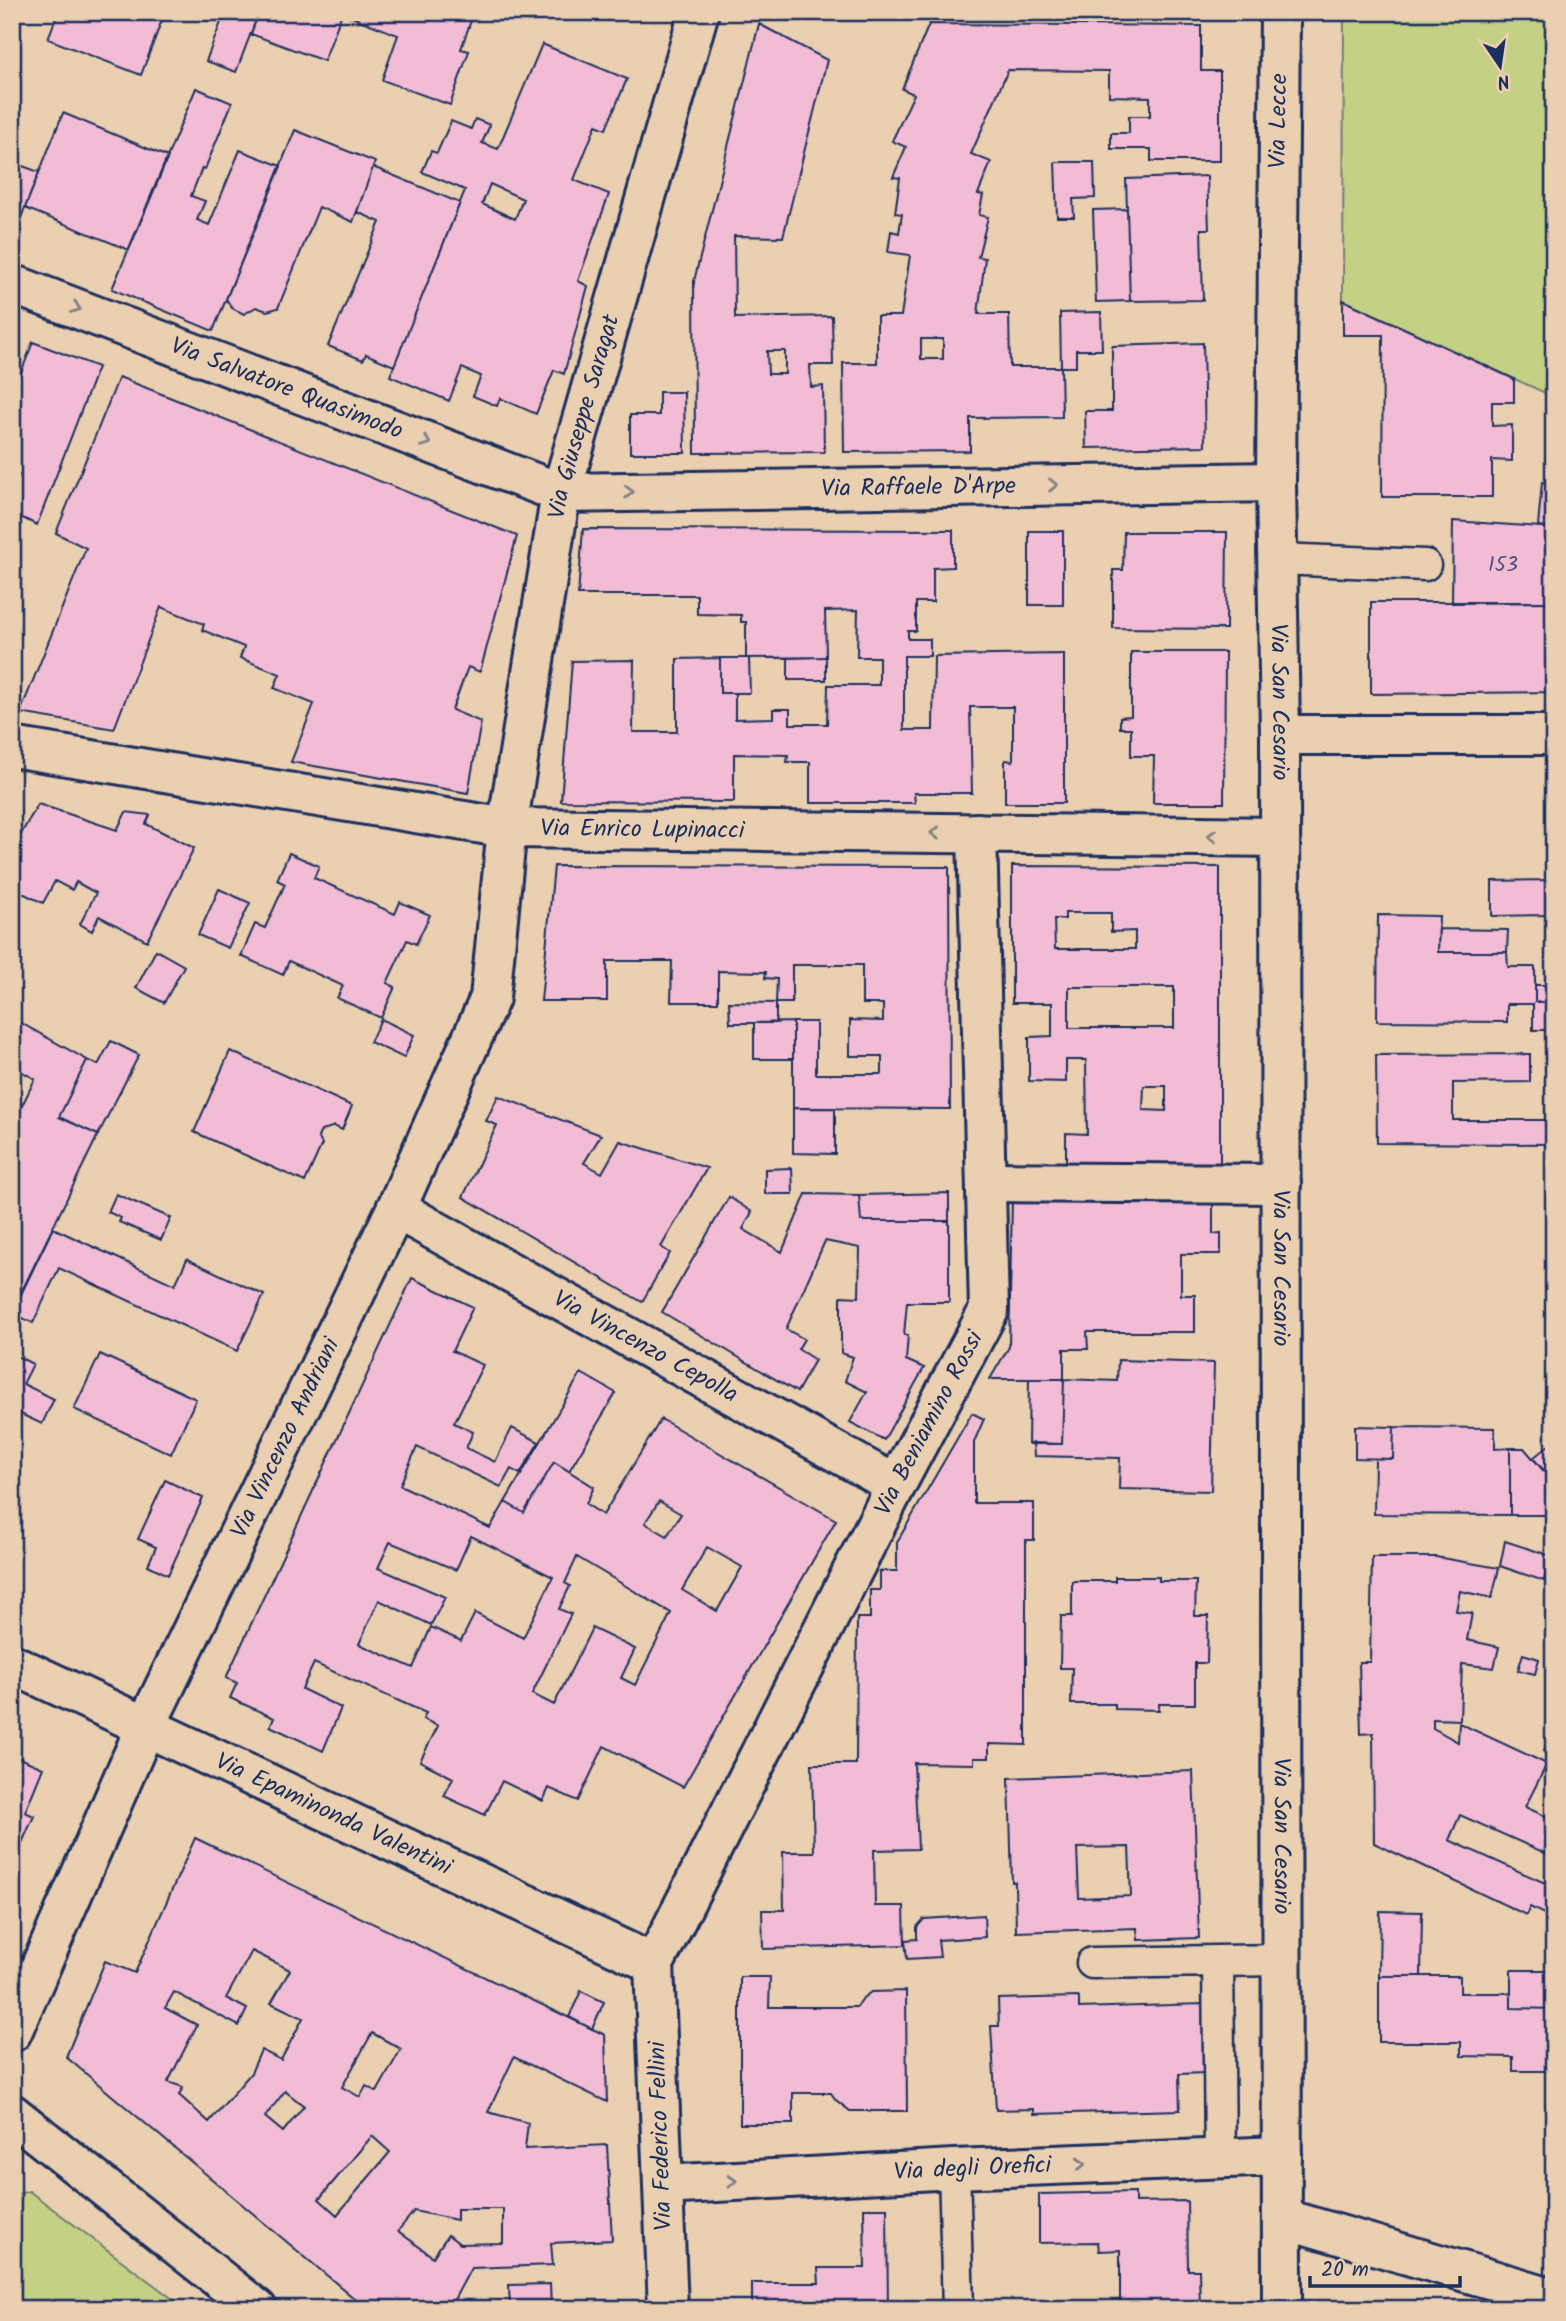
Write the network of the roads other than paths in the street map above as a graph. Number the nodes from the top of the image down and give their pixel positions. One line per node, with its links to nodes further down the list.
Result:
1 (699, 12): 6 (street, Via Giuseppe Saragat)
2 (1280, 12): 3 (street, Via Lecce)
3 (1278, 230): 5 (street, Via San Cesario)
4 (12, 284): 6 (street, Via Salvatore Quasimodo, one-way to 6)
5 (1276, 482): 6 (street, Via Raffaele D'Arpe, one-way to 5); 7 (street, Via San Cesario)
6 (561, 494): 12 (street, Via Giuseppe Saragat)
7 (1278, 559): 8 (lane); 10 (street, Via San Cesario)
8 (1425, 565)
9 (1554, 734): 10 (street)
10 (1280, 735): 14 (street, Via San Cesario)
11 (15, 754): 12 (street, Via Enrico Lupinacci)
12 (506, 828): 13 (street, Via Enrico Lupinacci, one-way to 12); 17 (street, Via Vincenzo Andriani)
13 (977, 833): 14 (street, Via Enrico Lupinacci, one-way to 13); 15 (street, Via Beniamino Rossi)
14 (1280, 837): 16 (street, Via San Cesario)
15 (986, 1182): 16 (street); 18 (street, Via Beniamino Rossi)
16 (1281, 1184): 21 (street, Via San Cesario)
17 (396, 1209): 18 (street, Via Vincenzo Cepolla); 20 (street, Via Vincenzo Andriani)
18 (895, 1485): 24 (street, Via Beniamino Rossi)
19 (12, 1664): 20 (street, Via Epaminonda Valentini)
20 (145, 1728): 24 (street, Via Epaminonda Valentini); 25 (street, Via Vincenzo Andriani)
21 (1282, 1960): 22 (lane); 27 (street, Via San Cesario)
22 (1218, 1961): 23 (lane); 28 (lane)
23 (1091, 1963)
24 (654, 1964): 30 (street, Via Federico Fellini)
25 (12, 2032)
26 (12, 2114): 33 (street)
27 (1282, 2156): 28 (street, Via degli Orefici); 31 (street, Via San Cesario)
28 (1220, 2158): 29 (street, Via degli Orefici, one-way to 28)
29 (954, 2169): 30 (street, Via degli Orefici, one-way to 29); 35 (lane)
30 (663, 2185): 34 (street, Via Federico Fellini)
31 (1282, 2218): 32 (street); 36 (street, Via San Cesario)
32 (1554, 2298)
33 (257, 2309)
34 (668, 2309)
35 (958, 2309)
36 (1282, 2309)

